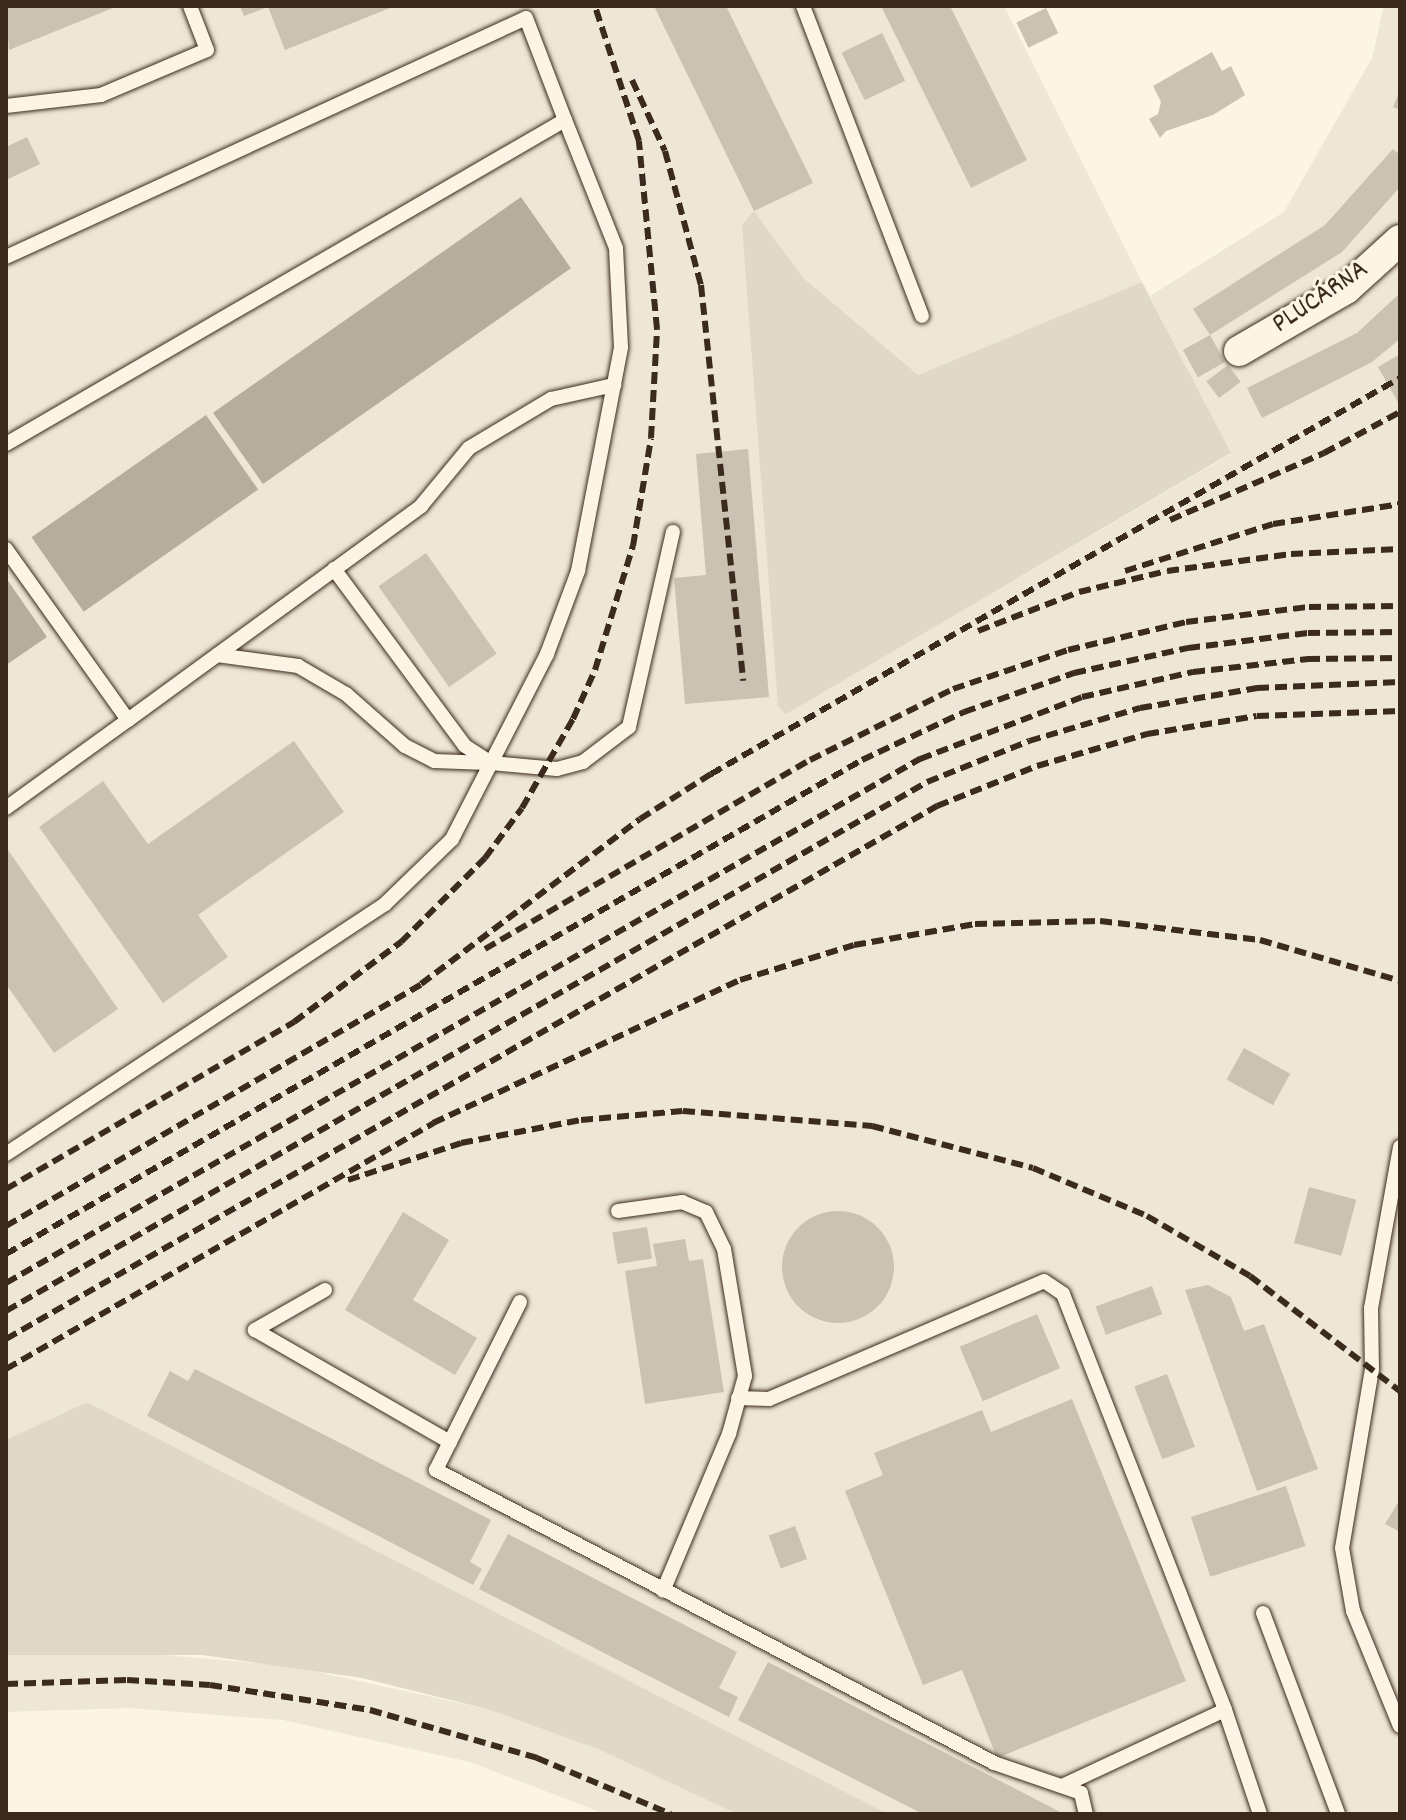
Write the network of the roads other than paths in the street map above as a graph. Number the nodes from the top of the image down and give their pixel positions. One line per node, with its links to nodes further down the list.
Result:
1 (190, 6): 3 (lane)
2 (803, 6): 7 (lane)
3 (6, 106)
4 (565, 120): 6 (lane); 9 (lane); 10 (lane)
5 (1400, 240): 8 (street, PLUCÁRNA)
6 (6, 257)
7 (922, 316)
8 (1239, 351)
9 (614, 385): 13 (lane); 16 (lane)
10 (6, 444)
11 (673, 532): 16 (lane)
12 (6, 549): 15 (lane)
13 (334, 569): 14 (lane); 16 (lane)
14 (217, 655): 15 (lane); 16 (lane)
15 (128, 720): 17 (lane)
16 (491, 763): 19 (lane)
17 (6, 808)
18 (1400, 1147): 28 (lane)
19 (6, 1154)
20 (618, 1211): 23 (lane)
21 (325, 1290): 24 (lane)
22 (520, 1302): 24 (lane)
23 (738, 1398): 25 (lane); 27 (lane)
24 (450, 1442): 25 (lane)
25 (663, 1591): 29 (lane)
26 (1263, 1613): 32 (lane)
27 (1225, 1710): 29 (lane); 31 (lane)
28 (1400, 1726)
29 (1062, 1786): 30 (lane)
30 (1086, 1814)
31 (1260, 1814)
32 (1338, 1814)

